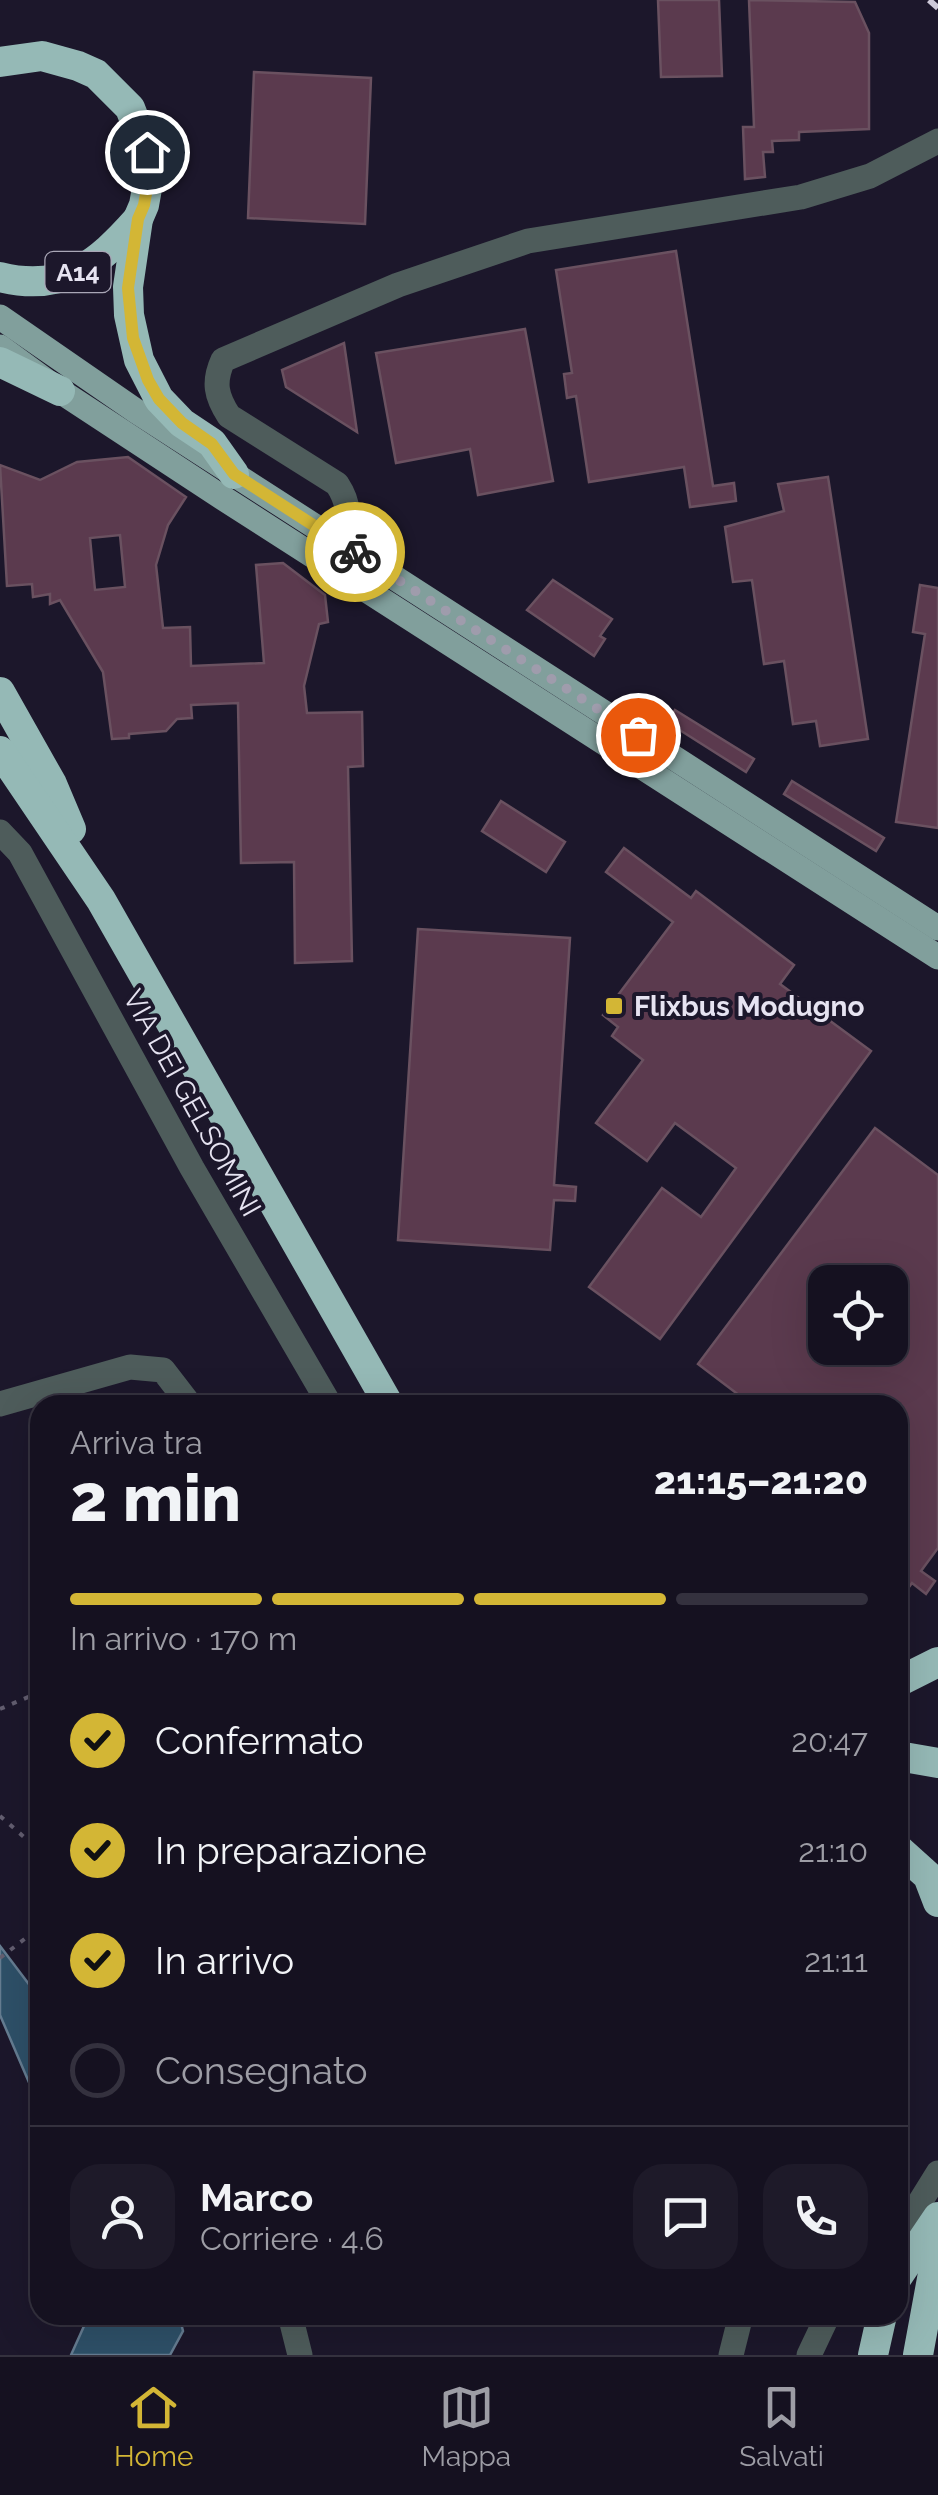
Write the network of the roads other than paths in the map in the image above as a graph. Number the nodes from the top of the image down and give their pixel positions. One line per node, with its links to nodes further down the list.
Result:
1 (0, 62): 3 (highway)
2 (938, 141): 10 (street)
3 (138, 219): 4 (highway, A14); 9 (highway, A14)
4 (0, 277)
5 (0, 317): 9 (main road)
6 (0, 346): 8 (main road)
7 (0, 362): 8 (highway)
8 (60, 391): 18 (main road)
9 (234, 474): 10 (main road)
10 (339, 542): 17 (main road)
11 (0, 692): 16 (highway)
12 (0, 751): 15 (highway)
13 (0, 781): 15 (highway)
14 (0, 832): 23 (street, VIA DEI GELSOMINI)
15 (64, 841): 16 (highway)
16 (101, 900): 19 (highway)
17 (938, 928)
18 (938, 956)
19 (348, 1333): 24 (highway); 25 (highway)
20 (30, 1395): 26 (street)
21 (32, 1395): 22 (street)
22 (182, 1395)
23 (324, 1395)
24 (383, 1395)
25 (405, 1395)
26 (0, 1404)
27 (938, 1662): 28 (highway)
28 (908, 1677)
29 (908, 1758): 30 (highway)
30 (938, 1763)
31 (908, 1857): 32 (highway)
32 (938, 1902)
33 (938, 2173): 35 (street)
34 (938, 2217): 37 (highway)
35 (908, 2219)
36 (938, 2246): 47 (highway)
37 (908, 2261)
38 (292, 2325): 43 (street)
39 (738, 2325): 44 (street)
40 (822, 2325): 45 (street)
41 (880, 2325): 46 (highway)
42 (292, 2355): 43 (street)
43 (300, 2355)
44 (731, 2355)
45 (809, 2355)
46 (873, 2355)
47 (918, 2355)

